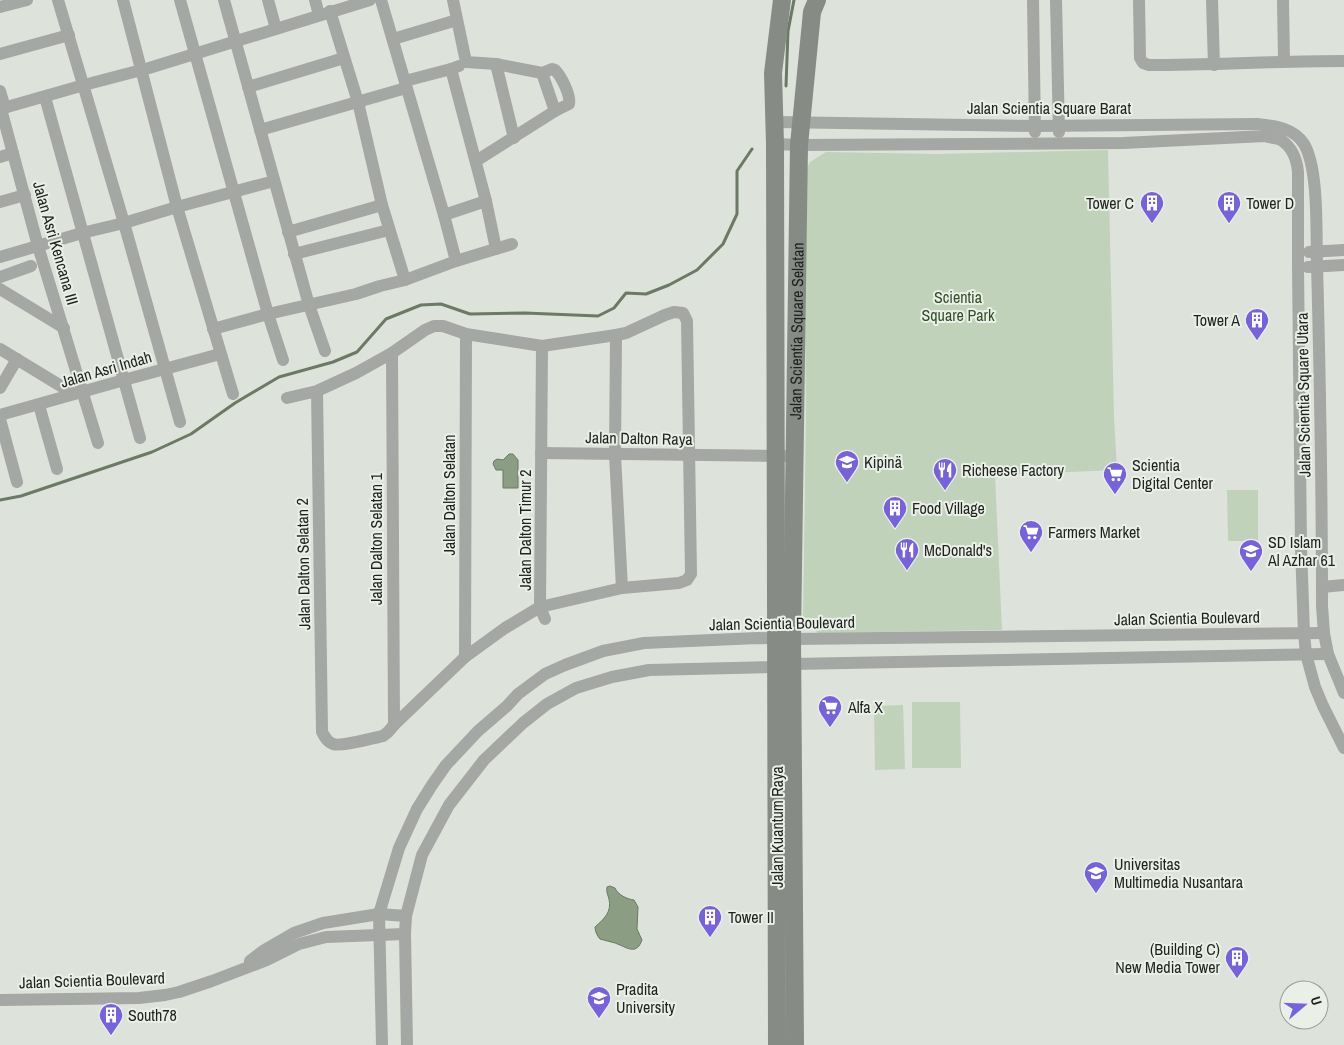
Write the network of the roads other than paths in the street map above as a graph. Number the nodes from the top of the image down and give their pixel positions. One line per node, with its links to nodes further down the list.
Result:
1 (58, 0): 22 (street)
2 (124, 0): 34 (street)
3 (180, 0): 26 (street)
4 (224, 0): 24 (street)
5 (268, 0): 21 (street)
6 (315, 0): 19 (street)
7 (381, 0): 23 (street)
8 (453, 0): 20 (street)
9 (782, 0): 44 (street, Jalan Scientia Square Selatan)
10 (817, 0): 45 (street, Jalan Scientia Square Selatan)
11 (1033, 0): 48 (street)
12 (1056, 0): 46 (street)
13 (1139, 0): 32 (street)
14 (1212, 0): 32 (street)
15 (1283, 0): 28 (street)
16 (23, 1): 18 (street)
17 (364, 1): 19 (street)
18 (0, 8)
19 (325, 13): 21 (street); 27 (street)
20 (457, 20): 23 (street); 30 (street)
21 (276, 28): 24 (street)
22 (69, 35): 25 (street); 37 (street)
23 (393, 39): 36 (street)
24 (236, 41): 26 (street); 38 (street)
25 (0, 54)
26 (194, 54): 34 (street); 61 (street)
27 (344, 58): 38 (street); 41 (street)
28 (1284, 61): 29 (street); 32 (street)
29 (1344, 61)
30 (466, 62): 31 (street); 33 (street)
31 (496, 64): 35 (street); 50 (street)
32 (1214, 65)
33 (451, 69): 36 (street); 59 (street)
34 (142, 70): 37 (street); 65 (street)
35 (542, 72): 43 (street); 43 (street)
36 (406, 84): 41 (street); 67 (street)
37 (84, 85): 40 (street); 68 (street)
38 (248, 87): 49 (street)
39 (0, 91): 42 (street, Jalan Asri Kencana III)
40 (45, 97): 42 (street); 70 (street, Jalan Asri Kencana III)
41 (358, 102): 49 (street); 66 (street)
42 (2, 109): 56 (street, Jalan Asri Kencana III)
43 (555, 111): 50 (street)
44 (775, 122): 45 (street, Jalan Scientia Square Barat); 54 (street, Jalan Scientia Square Selatan)
45 (801, 123): 48 (street, Jalan Scientia Square Barat); 55 (street, Jalan Scientia Square Selatan)
46 (1060, 125): 47 (street, Jalan Scientia Square Barat); 48 (street, Jalan Scientia Square Barat); 52 (street)
47 (1094, 125): 53 (street); 57 (street, Jalan Scientia Square Barat)
48 (1035, 126): 51 (street)
49 (260, 130): 60 (street)
50 (514, 138): 59 (street)
51 (1035, 142): 52 (street); 55 (street)
52 (1059, 143): 53 (street)
53 (1093, 143): 76 (street, Jalan Scientia Square Utara)
54 (775, 144): 55 (street); 117 (street, Jalan Scientia Square Selatan)
55 (799, 145): 118 (street, Jalan Scientia Square Selatan)
56 (13, 153): 58 (street); 62 (street, Jalan Asri Kencana III)
57 (1310, 156): 77 (street, Jalan Scientia Square Utara)
58 (0, 157)
59 (476, 161): 63 (street)
60 (274, 181): 61 (street); 71 (street)
61 (234, 192): 65 (street); 89 (street)
62 (24, 195): 64 (street); 73 (street, Jalan Asri Kencana III)
63 (486, 201): 67 (street); 74 (street)
64 (0, 202)
65 (182, 205): 68 (street); 91 (street)
66 (382, 205): 69 (street); 71 (street)
67 (444, 215): 80 (street)
68 (124, 223): 70 (street); 101 (street)
69 (389, 230): 78 (street); 86 (street)
70 (81, 231): 73 (street); 102 (street, Jalan Asri Kencana III)
71 (288, 232): 78 (street)
72 (512, 244): 74 (street)
73 (38, 246): 79 (street); 90 (street, Jalan Asri Kencana III)
74 (496, 249): 80 (street)
75 (1344, 250): 77 (street)
76 (1298, 252): 77 (street); 84 (street, Jalan Scientia Square Utara)
77 (1316, 252): 83 (street, Jalan Scientia Square Utara)
78 (294, 254): 88 (street)
79 (0, 257)
80 (456, 261): 86 (street)
81 (1344, 265): 83 (street)
82 (31, 266): 85 (street)
83 (1317, 266): 84 (street); 122 (street, Jalan Scientia Square Utara)
84 (1298, 267): 125 (street, Jalan Scientia Square Utara)
85 (0, 277)
86 (405, 280): 88 (street)
87 (0, 289): 90 (street)
88 (309, 305): 89 (street); 96 (street)
89 (268, 314): 91 (street); 100 (street)
90 (64, 328): 105 (street, Jalan Asri Kencana III)
91 (213, 329): 98 (street)
92 (466, 334): 94 (street); 97 (street); 130 (street, Jalan Dalton Selatan)
93 (616, 335): 94 (street); 115 (street); 116 (street)
94 (542, 346): 114 (street, Jalan Dalton Timur 2)
95 (0, 349): 99 (street)
96 (325, 351)
97 (392, 353): 104 (street); 135 (street, Jalan Dalton Selatan 1)
98 (220, 354): 101 (street, Jalan Asri Indah); 106 (street)
99 (17, 360): 103 (street); 105 (street)
100 (283, 360)
101 (166, 371): 102 (street, Jalan Asri Indah); 111 (street)
102 (124, 380): 105 (street, Jalan Asri Indah); 112 (street, Jalan Asri Kencana III)
103 (0, 388)
104 (317, 391): 107 (street); 135 (street, Jalan Dalton Selatan 2)
105 (80, 392): 108 (street, Jalan Asri Indah); 113 (street, Jalan Asri Kencana III)
106 (233, 394)
107 (287, 398)
108 (39, 405): 109 (street, Jalan Asri Indah); 119 (street)
109 (0, 415)
110 (0, 419): 120 (street)
111 (180, 422)
112 (140, 438)
113 (98, 443)
114 (542, 453): 115 (street, Jalan Dalton Raya); 124 (street, Jalan Dalton Timur 2)
115 (615, 455): 116 (street, Jalan Dalton Raya); 123 (street)
116 (689, 456): 117 (street, Jalan Dalton Raya); 123 (street)
117 (776, 456): 118 (street, Jalan Dalton Raya); 127 (street, Jalan Scientia Square Selatan)
118 (795, 456): 127 (street, Jalan Scientia Square Selatan)
119 (57, 469)
120 (17, 482)
121 (1344, 585): 122 (street)
122 (1322, 587): 126 (street, Jalan Scientia Square Utara)
123 (622, 588): 124 (street)
124 (542, 613): 130 (street)
125 (1304, 633): 126 (street, Jalan Scientia Boulevard); 127 (street, Jalan Scientia Boulevard); 128 (street, Jalan Scientia Square Utara)
126 (1324, 633): 129 (street, Jalan Scientia Square Utara)
127 (784, 639): 131 (street, Jalan Kuantum Raya); 133 (street, Jalan Scientia Boulevard)
128 (1306, 654): 129 (street); 131 (street); 136 (street)
129 (1328, 654): 132 (street)
130 (465, 657): 135 (street)
131 (785, 666): 134 (street); 145 (street, Jalan Kuantum Raya); 146 (street, Jalan Kuantum Raya)
132 (1344, 693)
133 (507, 706): 134 (street); 137 (street, Jalan Scientia Boulevard)
134 (524, 723): 138 (street)
135 (394, 725)
136 (1344, 748)
137 (379, 914): 138 (street, Jalan Scientia Boulevard); 140 (street, Jalan Scientia Boulevard); 141 (street, Jalan Scientia Boulevard)
138 (406, 916): 139 (street)
139 (405, 934): 140 (street, Jalan Scientia Boulevard); 144 (street)
140 (379, 936): 141 (street, Jalan Scientia Boulevard); 143 (street, Jalan Scientia Boulevard)
141 (240, 969): 142 (street, Jalan Scientia Boulevard)
142 (0, 1000)
143 (382, 1045)
144 (407, 1045)
145 (777, 1045)
146 (795, 1045)

